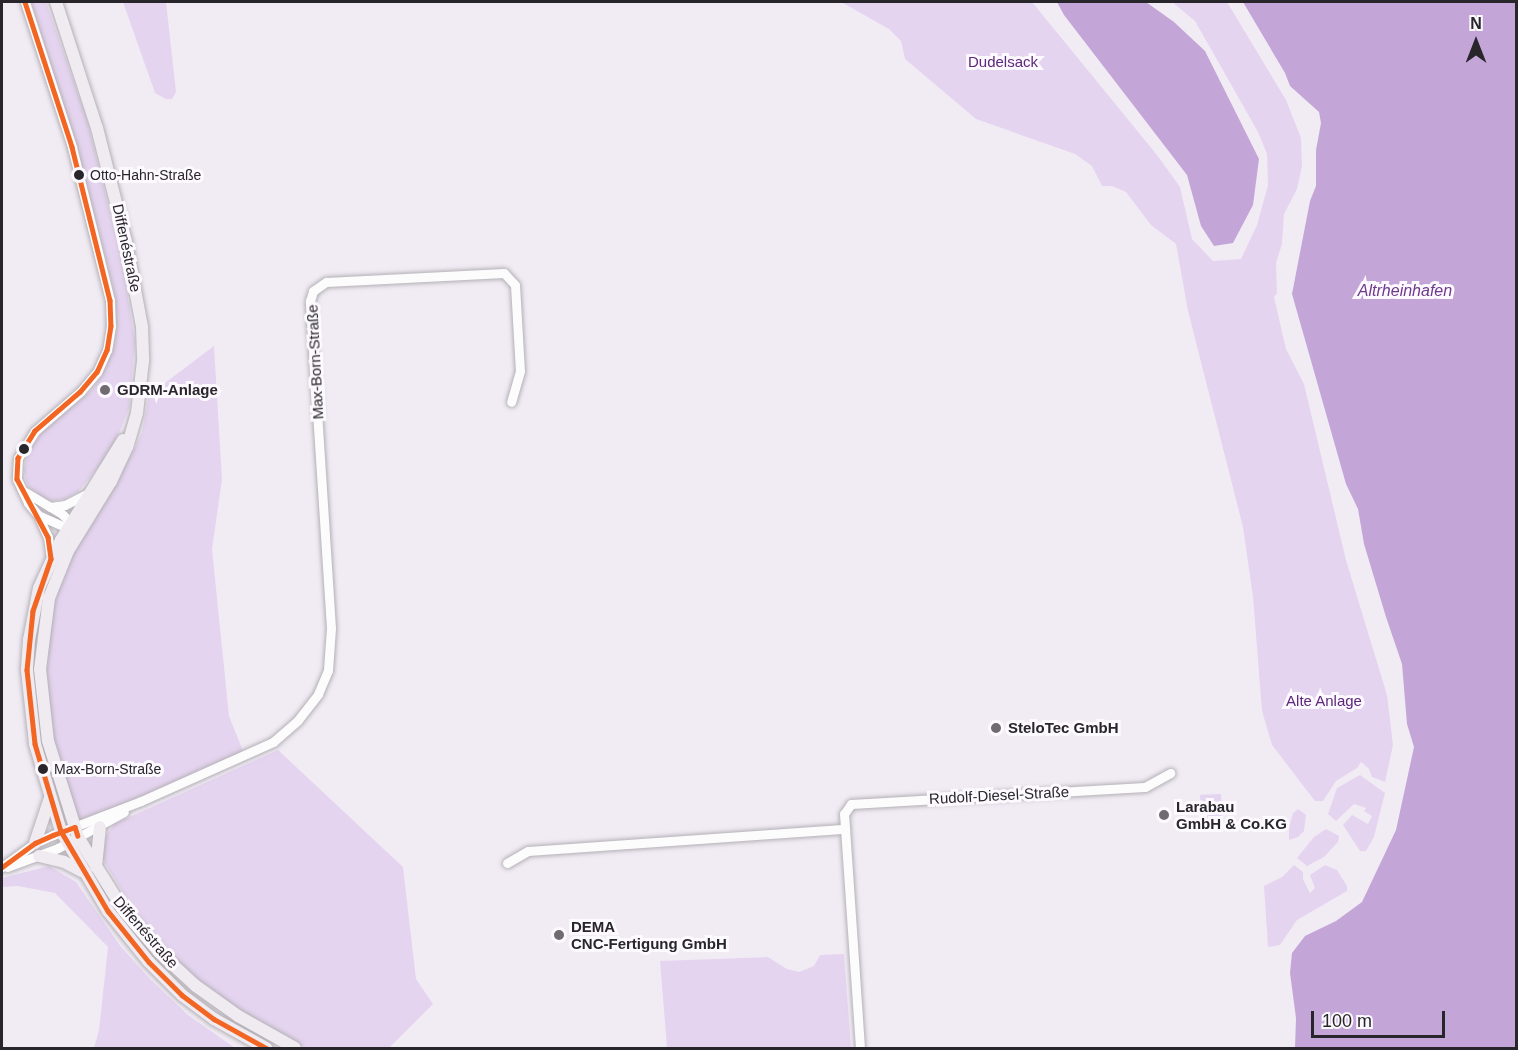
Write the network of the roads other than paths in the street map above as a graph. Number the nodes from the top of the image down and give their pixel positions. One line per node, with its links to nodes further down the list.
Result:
1 (25, 2): 5 (street)
2 (56, 2): 4 (main road, Diffenéstraße)
3 (511, 402): 13 (street, Max-Born-Straße)
4 (131, 430): 6 (main road, Diffenéstraße); 9 (main road, Diffenéstraße)
5 (22, 490): 7 (street); 8 (street)
6 (92, 491): 7 (street); 9 (main road, Diffenéstraße)
7 (50, 507): 9 (street)
8 (38, 515): 9 (street); 10 (street)
9 (73, 528): 10 (main road, Diffenéstraße); 17 (main road, Diffenéstraße)
10 (51, 559): 12 (main road, Diffenéstraße)
11 (1170, 773): 15 (street, Rudolf-Diesel-Straße)
12 (51, 797): 16 (main road, Diffenéstraße); 18 (main road)
13 (141, 801): 14 (street, Max-Born-Straße); 17 (street, Max-Born-Straße)
14 (100, 827): 17 (street, Max-Born-Straße); 23 (main road)
15 (845, 829): 21 (street); 27 (street, Rudolf-Diesel-Straße)
16 (61, 831): 17 (street); 18 (street); 19 (main road, Diffenéstraße)
17 (77, 832): 19 (street, Max-Born-Straße); 23 (main road, Diffenéstraße)
18 (35, 843): 22 (street)
19 (67, 844): 20 (street, Max-Born-Straße); 24 (main road, Diffenéstraße)
20 (39, 856): 22 (street, Max-Born-Straße); 24 (main road)
21 (507, 863)
22 (2, 868)
23 (96, 868): 26 (main road, Diffenéstraße)
24 (82, 871): 25 (main road, Diffenéstraße)
25 (266, 1048)
26 (295, 1048)
27 (860, 1048)

